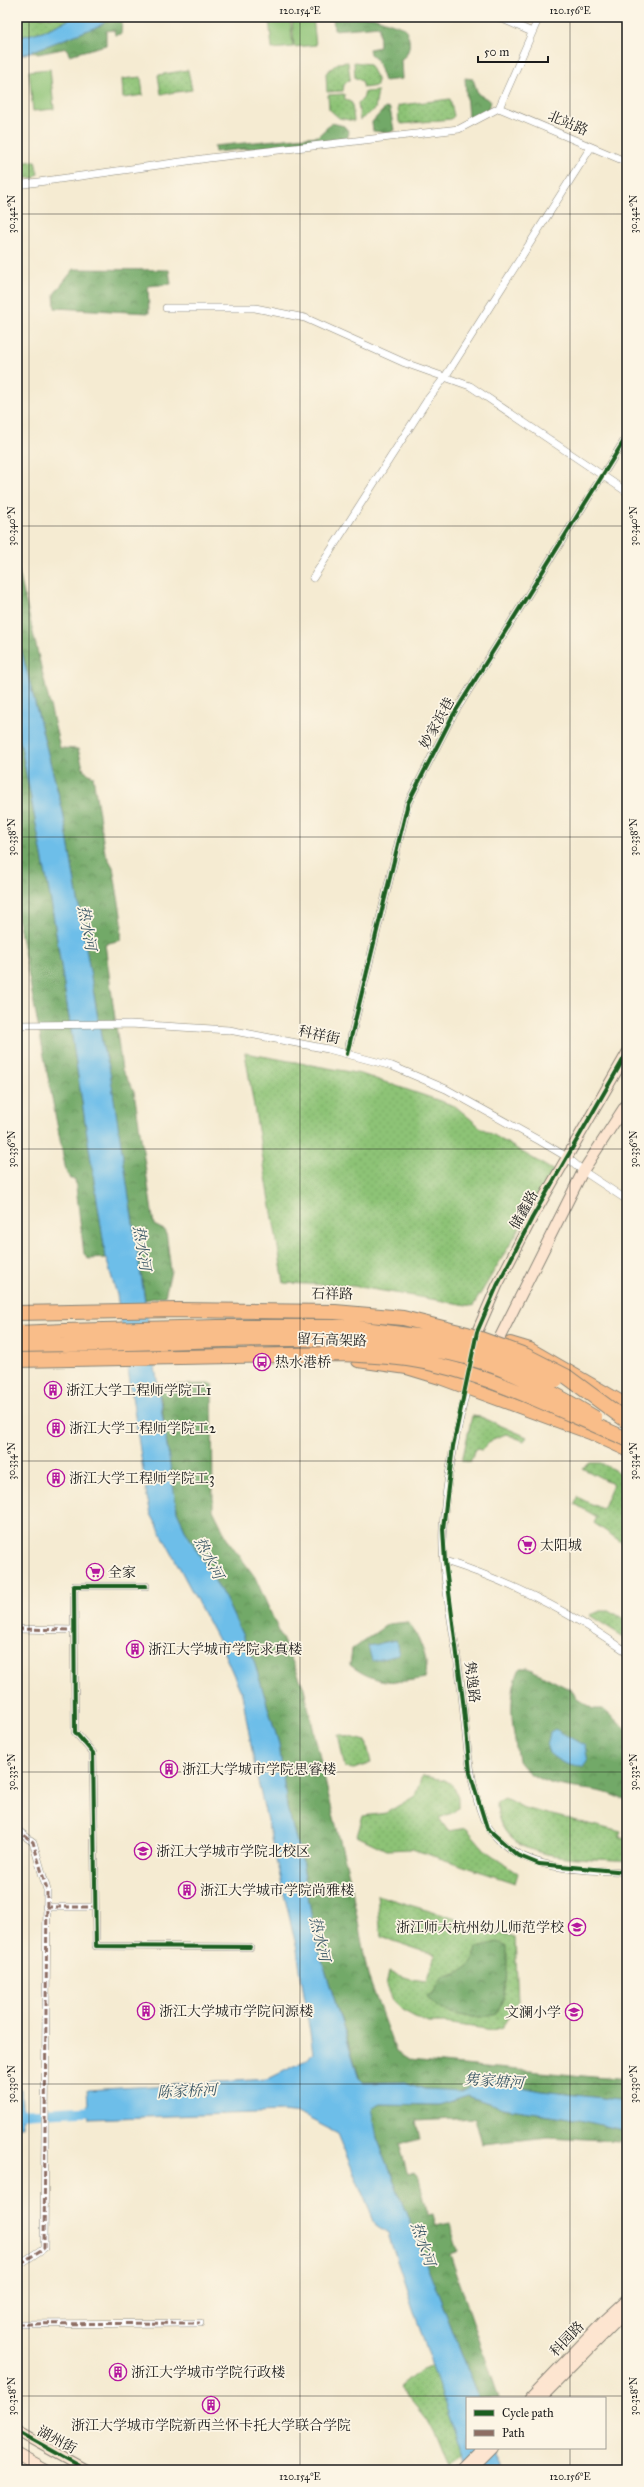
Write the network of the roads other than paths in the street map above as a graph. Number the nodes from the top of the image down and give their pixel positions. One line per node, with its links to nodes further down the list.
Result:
1 (498, 17): 3 (street)
2 (539, 17): 3 (street)
3 (532, 32): 4 (street)
4 (499, 108): 5 (street, 北站路); 7 (street)
5 (590, 147): 6 (street, 北站路); 9 (street)
6 (627, 162)
7 (17, 185)
8 (166, 308): 9 (street)
9 (445, 377): 11 (street); 13 (street)
10 (627, 436): 11 (street, 妙家浜巷)
11 (602, 476): 12 (street); 16 (street, 妙家浜巷)
12 (627, 492)
13 (313, 578)
14 (17, 1026): 16 (street, 科祥街)
15 (627, 1053): 18 (street, 储鑫路)
16 (347, 1054): 18 (street, 科祥街)
17 (627, 1102): 19 (street)
18 (567, 1156): 19 (street, 科祥街); 23 (street, 储鑫路)
19 (583, 1171): 20 (street, 科祥街); 26 (street)
20 (627, 1200)
21 (17, 1313): 30 (highway, 留石高架路, bridge)
22 (17, 1318): 23 (main road, 石祥路)
23 (477, 1332): 26 (main road, 石祥路); 29 (street, 储鑫路)
24 (17, 1333): 25 (highway, 留石高架路)
25 (65, 1338): 27 (highway, 留石高架路); 30 (highway, 留石高架路, bridge); 31 (highway, 留石高架路, bridge)
26 (499, 1339): 29 (street); 30 (main road, 石祥路)
27 (17, 1346)
28 (17, 1359): 29 (main road, bridge); 31 (highway, 留石高架路, bridge)
29 (467, 1387): 32 (main road); 33 (street, 隽逸路)
30 (625, 1414)
31 (627, 1438)
32 (627, 1450)
33 (445, 1561): 37 (street); 39 (street, 隽逸路)
34 (146, 1586): 36 (street)
35 (17, 1629): 36 (street)
36 (74, 1630): 41 (street)
37 (627, 1652)
38 (17, 1830): 40 (street)
39 (627, 1872)
40 (46, 1907): 41 (street); 43 (street)
41 (95, 1907): 42 (street)
42 (250, 1948)
43 (17, 2266)
44 (627, 2304): 47 (street, 科园路); 48 (street, 科园路)
45 (200, 2323): 46 (street)
46 (17, 2324)
47 (531, 2397)
48 (542, 2397)
49 (17, 2431): 55 (street, 湖州街)
50 (480, 2449): 53 (street)
51 (491, 2449): 53 (street)
52 (17, 2454): 54 (street)
53 (463, 2469)
54 (46, 2470)
55 (87, 2470)

